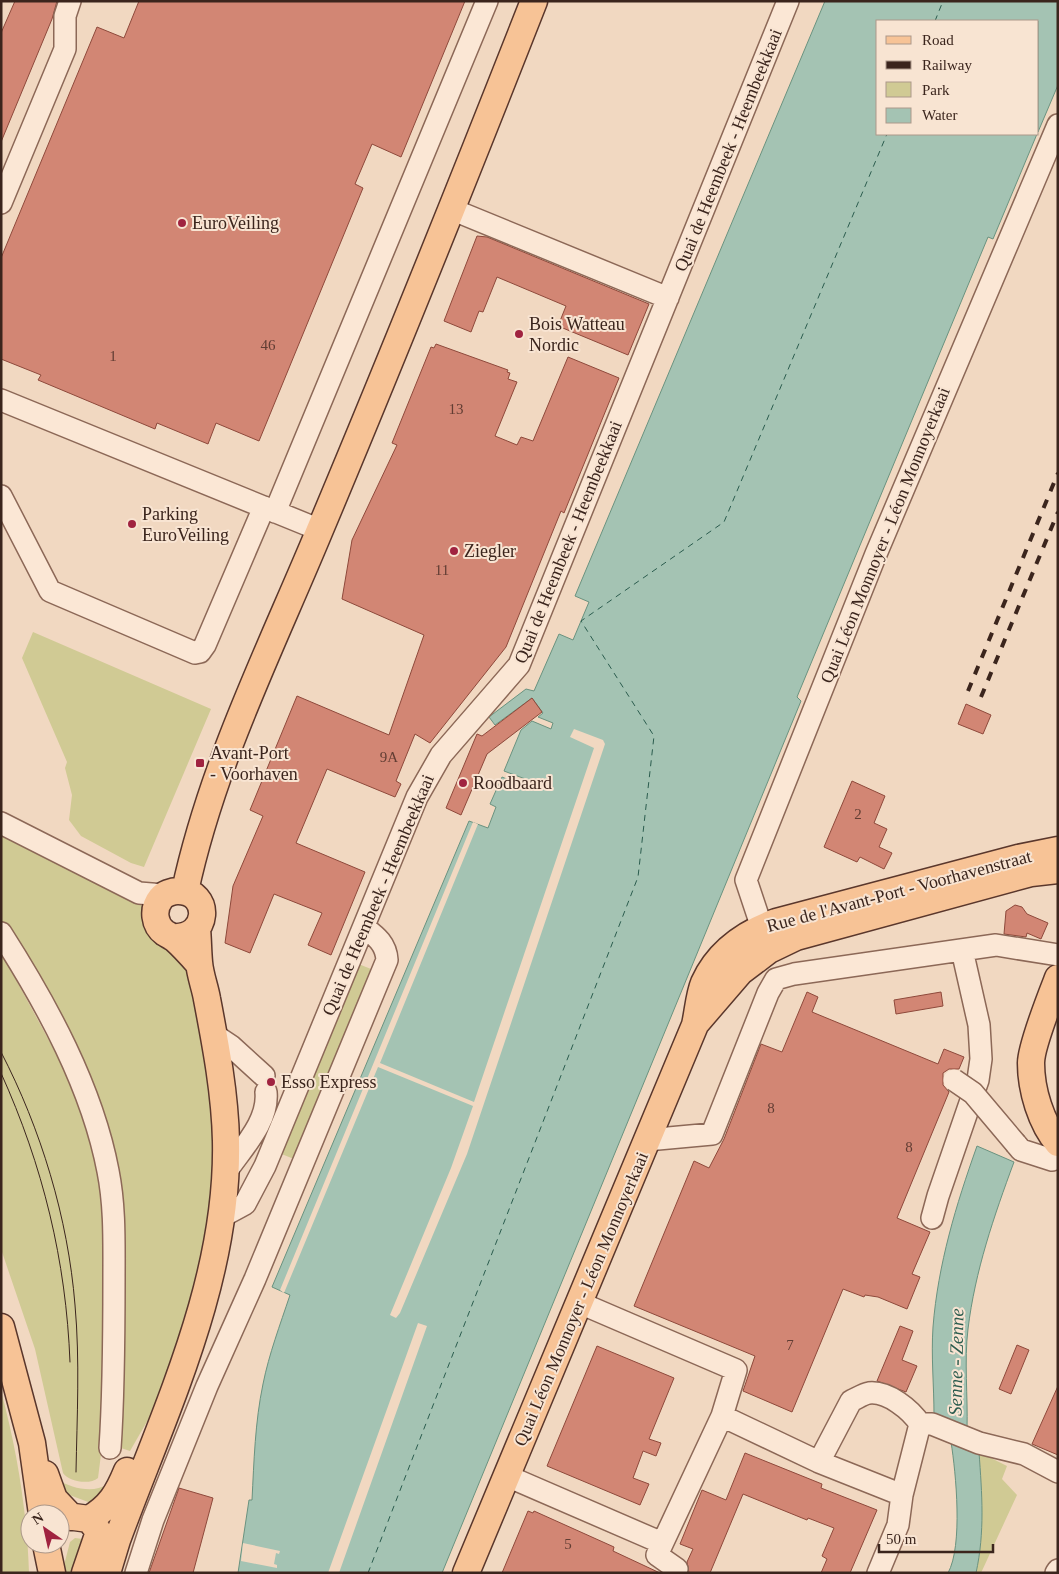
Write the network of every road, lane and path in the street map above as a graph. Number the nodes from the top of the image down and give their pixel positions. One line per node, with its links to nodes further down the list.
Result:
1 (70, 1): 6 (street)
2 (487, 1): 11 (street)
3 (534, 1): 7 (main road)
4 (788, 1): 8 (street, Quai de Heembeek - Heembeekkaai)
5 (1058, 125): 21 (street, Quai Léon Monnoyer - Léon Monnoyerkaai)
6 (1, 203)
7 (451, 208): 8 (street); 12 (main road)
8 (668, 298): 17 (street, Quai de Heembeek - Heembeekkaai)
9 (1, 400): 11 (street)
10 (1, 496): 11 (street)
11 (270, 509): 12 (street)
12 (320, 530): 16 (main road)
13 (1, 823): 16 (street)
14 (1058, 850): 21 (main road, Rue de l'Avant-Port - Voorhavenstraat)
15 (1058, 870): 21 (main road, Rue de l'Avant-Port - Voorhavenstraat)
16 (161, 898): 18 (main road); 20 (main road)
17 (364, 927): 33 (street, Quai de Heembeek - Heembeekkaai); 59 (street)
18 (197, 928): 20 (main road); 24 (main road)
19 (1, 933): 42 (street)
20 (172, 937): 24 (main road)
21 (766, 939): 26 (main road, Rue de l'Avant-Port - Voorhavenstraat)
22 (962, 950): 23 (street); 29 (street); 35 (street)
23 (1058, 955)
24 (199, 964): 27 (main road)
25 (1058, 978): 30 (main road)
26 (695, 1025): 29 (main road, Quai Léon Monnoyer - Léon Monnoyerkaai)
27 (213, 1034): 32 (main road); 32 (street)
28 (954, 1080): 31 (street, bridge)
29 (648, 1140): 36 (main road, Quai Léon Monnoyer - Léon Monnoyerkaai)
30 (1058, 1143)
31 (1058, 1157)
32 (225, 1176): 33 (street); 34 (main road)
33 (259, 1179): 34 (street, Quai de Heembeek - Heembeekkaai)
34 (221, 1218): 38 (main road)
35 (932, 1218)
36 (580, 1303): 40 (street); 45 (main road, Quai Léon Monnoyer - Léon Monnoyerkaai)
37 (1, 1326): 39 (main road)
38 (180, 1373): 49 (main road); 50 (main road)
39 (21, 1397): 47 (main road); 48 (main road); 49 (main road)
40 (722, 1416): 43 (street); 51 (street)
41 (926, 1424): 43 (street); 44 (street); 46 (street)
42 (110, 1448)
43 (819, 1462): 46 (street)
44 (1058, 1472)
45 (507, 1476): 51 (street); 60 (main road, Quai Léon Monnoyer - Léon Monnoyerkaai)
46 (902, 1495): 62 (street)
47 (31, 1504)
48 (41, 1504)
49 (73, 1521): 57 (main road)
50 (117, 1540): 57 (main road); 58 (main road)
51 (662, 1542): 61 (street)
52 (35, 1554): 55 (main road)
53 (48, 1554): 56 (main road)
54 (56, 1554): 56 (main road)
55 (36, 1573)
56 (53, 1573)
57 (87, 1573)
58 (107, 1573)
59 (136, 1573)
60 (466, 1573)
61 (675, 1573)
62 (878, 1573)

